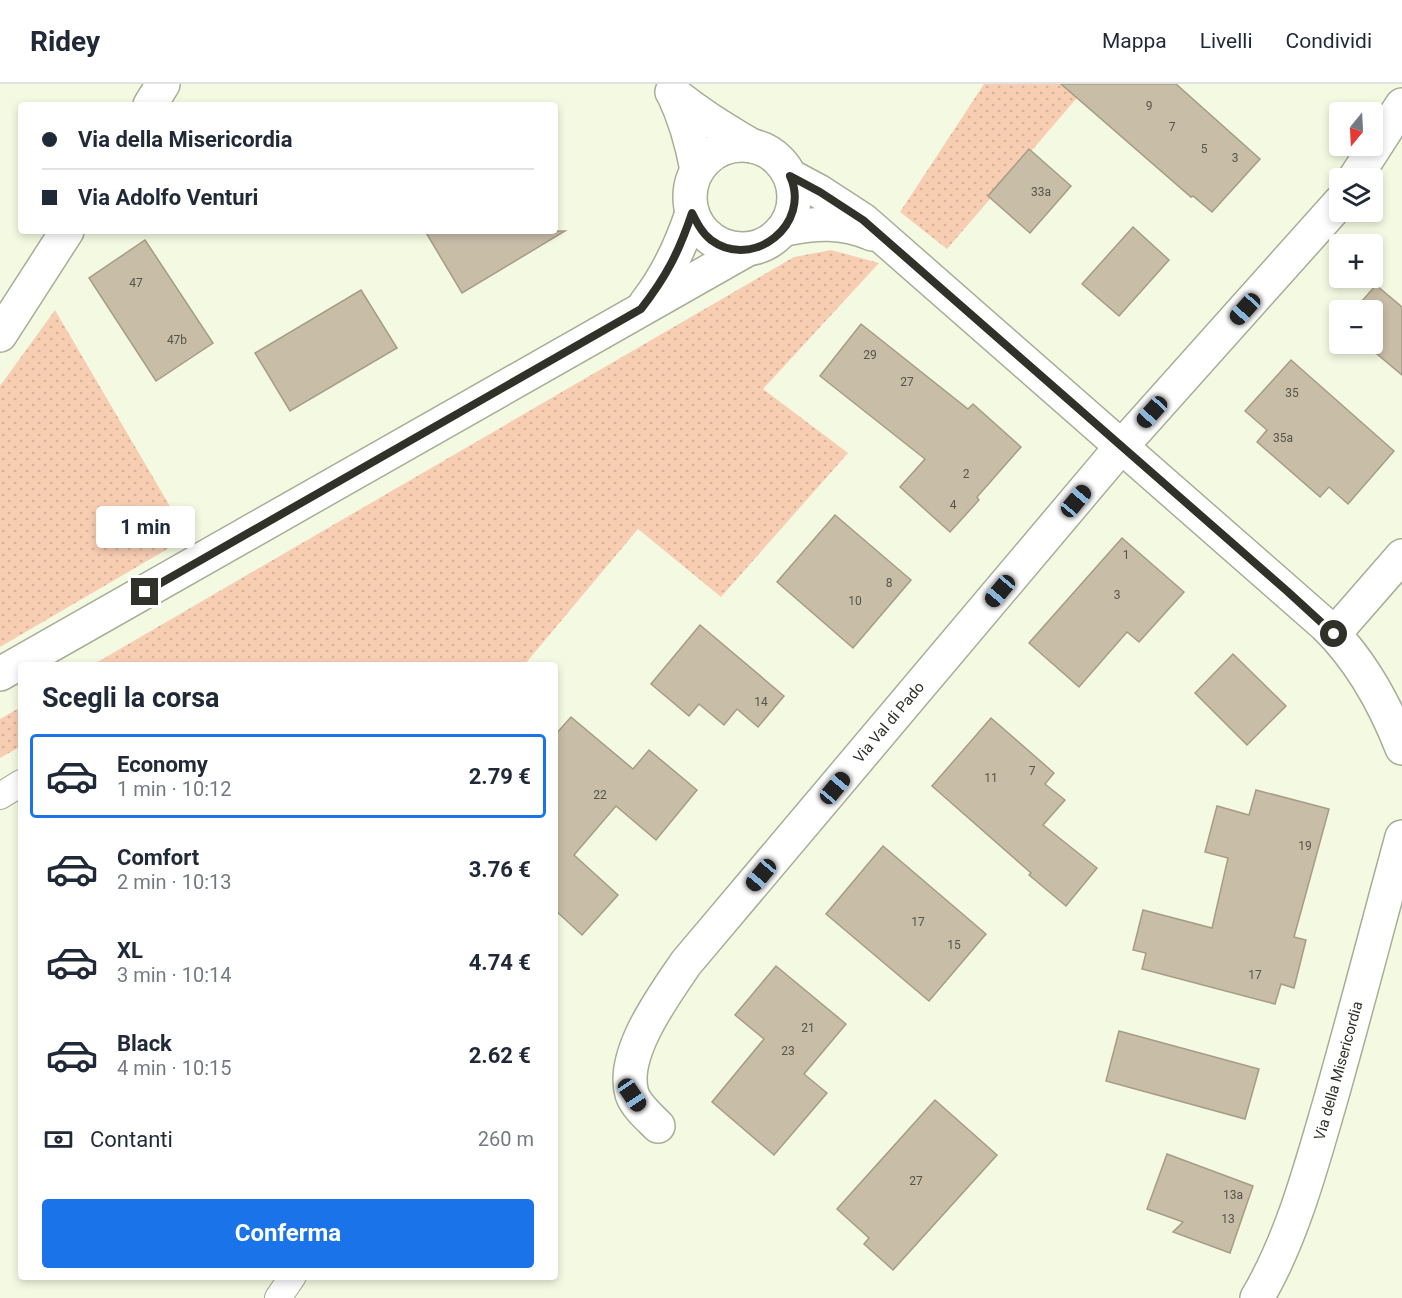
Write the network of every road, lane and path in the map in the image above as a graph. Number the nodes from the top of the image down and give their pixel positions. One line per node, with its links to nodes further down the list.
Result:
1 (163, 84): 3 (street)
2 (670, 88): 5 (street); 7 (street)
3 (152, 102)
4 (1402, 105): 6 (street)
5 (752, 146): 7 (street); 8 (street)
6 (1361, 168)
7 (698, 170): 9 (street)
8 (790, 176): 11 (street); 13 (street)
9 (692, 213): 14 (street); 15 (street)
10 (1329, 214): 17 (street, Via Val di Pado)
11 (784, 229): 13 (street); 14 (street)
12 (66, 234): 16 (street)
13 (882, 238): 17 (street)
14 (748, 249): 15 (street)
15 (641, 309): 20 (street)
16 (0, 334)
17 (1121, 447): 19 (street); 27 (street, Via Val di Pado)
18 (1402, 556): 19 (street)
19 (1334, 634): 23 (street)
20 (21, 662)
21 (18, 664): 22 (street)
22 (0, 674)
23 (1402, 748)
24 (18, 785): 25 (lane)
25 (0, 796)
26 (1402, 837): 30 (street, Via della Misericordia)
27 (658, 1126)
28 (290, 1280): 29 (lane)
29 (278, 1298)
30 (1257, 1298)

